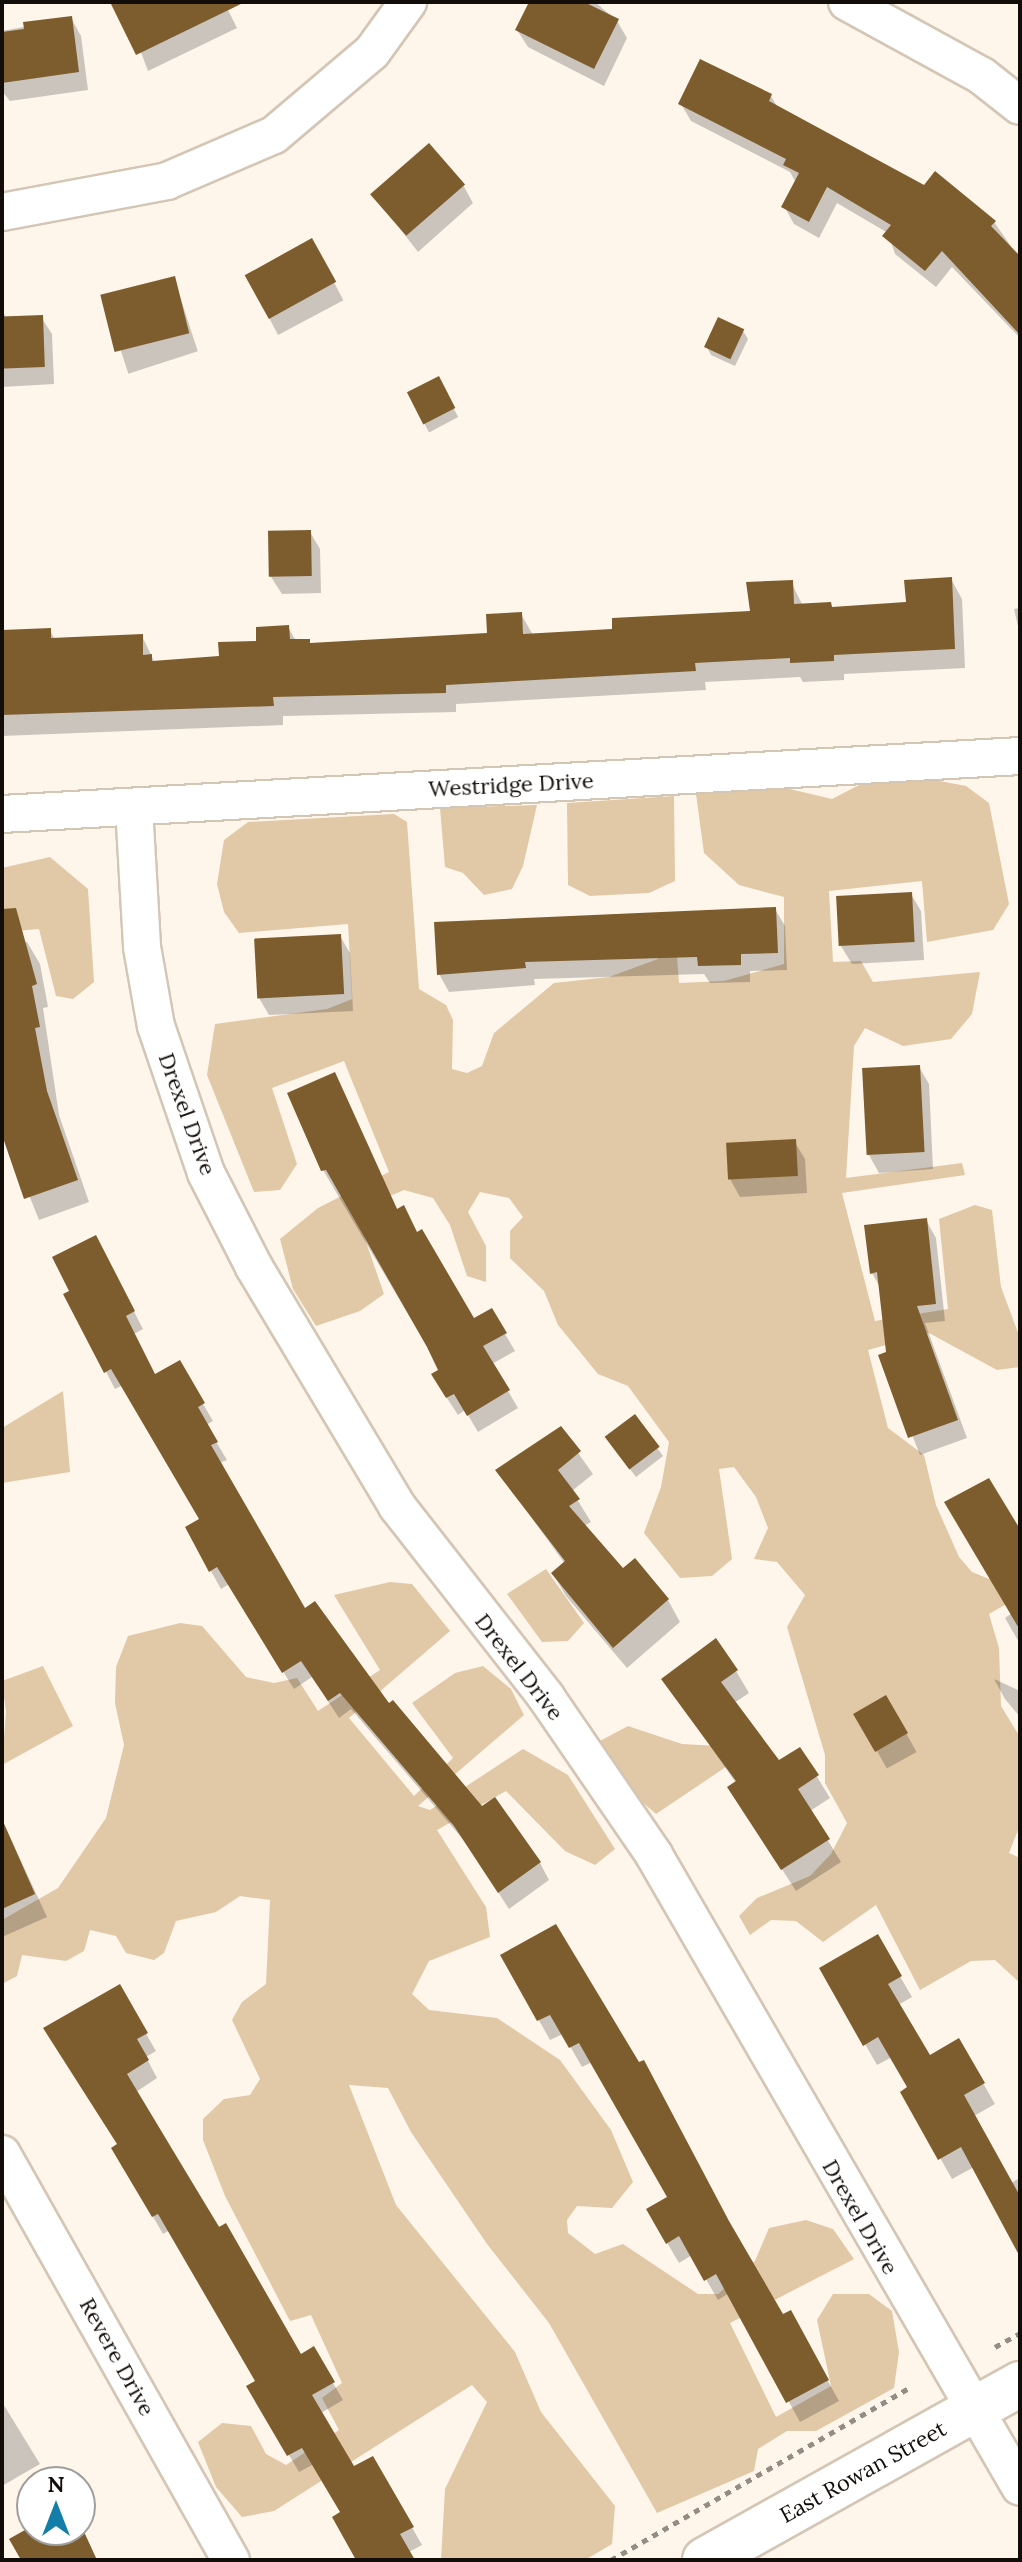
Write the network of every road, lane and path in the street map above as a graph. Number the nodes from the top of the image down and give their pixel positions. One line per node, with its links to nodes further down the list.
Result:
1 (408, 2): 4 (street)
2 (847, 2): 3 (street)
3 (1020, 106)
4 (2, 212)
5 (1020, 756): 6 (street, Westridge Drive)
6 (134, 807): 7 (street, Westridge Drive); 13 (street, Drexel Drive)
7 (2, 814)
8 (2, 2154): 15 (street, Revere Drive)
9 (1020, 2333): 10 (path)
10 (983, 2354)
11 (1020, 2384): 13 (street, East Rowan Street)
12 (911, 2387): 16 (path)
13 (975, 2410): 14 (street, Drexel Drive); 17 (street, East Rowan Street)
14 (1020, 2487)
15 (231, 2560)
16 (611, 2560)
17 (705, 2560)

